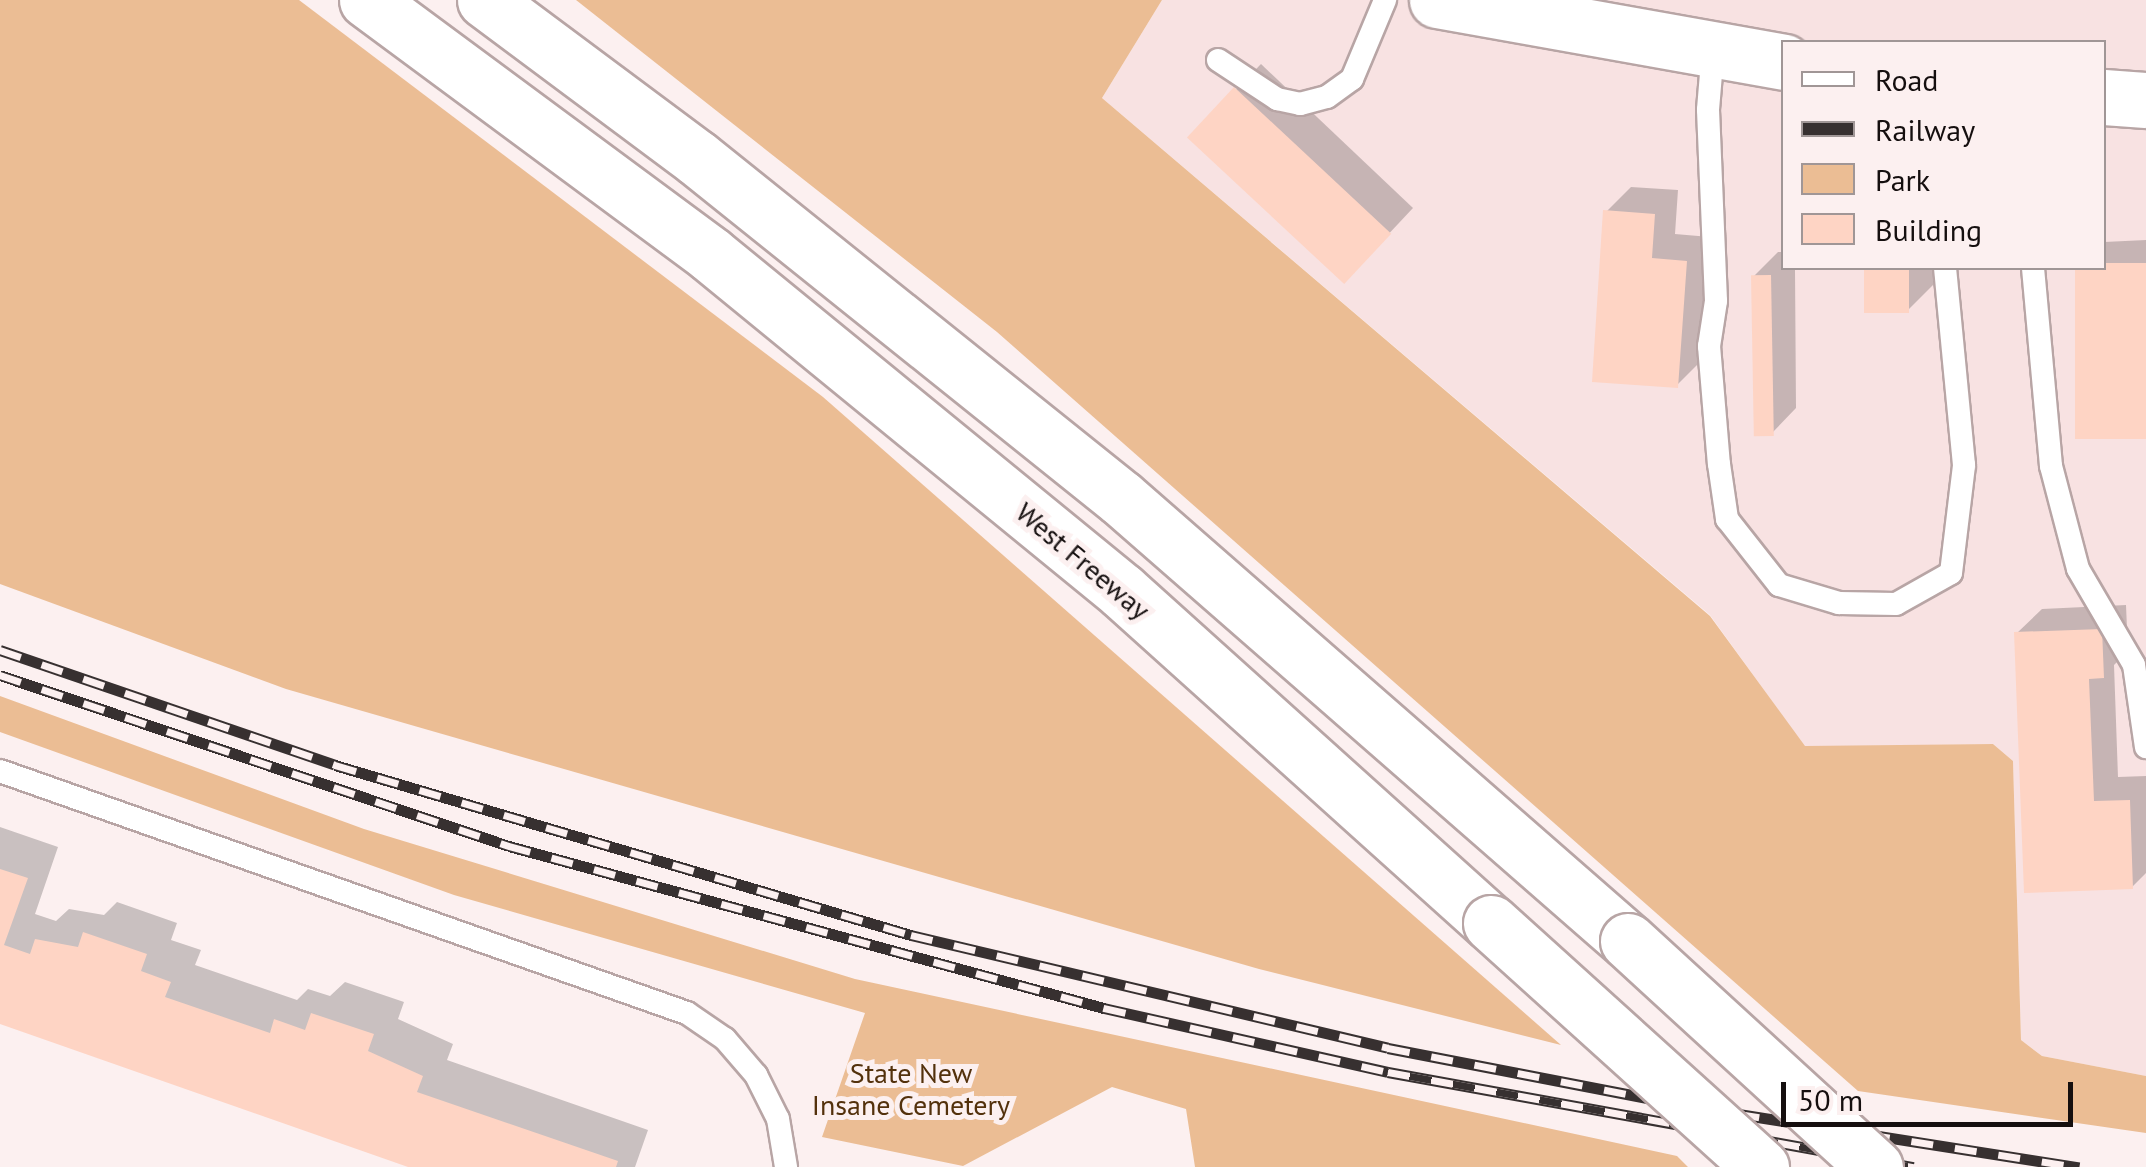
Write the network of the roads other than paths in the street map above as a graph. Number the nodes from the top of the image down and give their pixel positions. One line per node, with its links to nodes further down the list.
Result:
1 (366, 0): 15 (main road, West Freeway, bridge)
2 (485, 0): 16 (main road, bridge)
3 (1386, 0): 6 (lane)
4 (1437, 0): 5 (main road)
5 (1713, 50): 7 (main road); 10 (lane)
6 (1218, 60)
7 (1781, 61)
8 (2106, 97): 9 (main road)
9 (2146, 100)
10 (1945, 270)
11 (2033, 270): 12 (lane)
12 (2146, 746)
13 (0, 771): 14 (lane)
14 (786, 1167)
15 (1761, 1167)
16 (1875, 1167)

